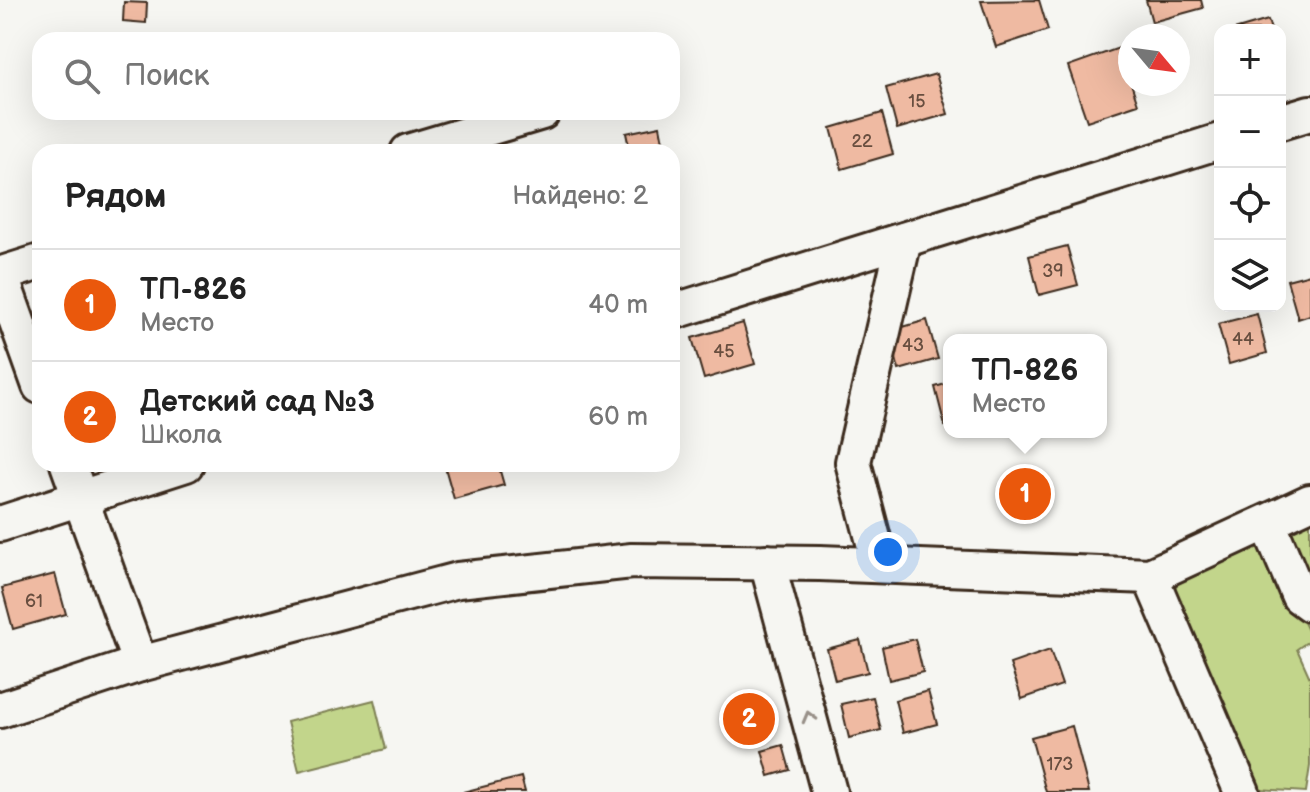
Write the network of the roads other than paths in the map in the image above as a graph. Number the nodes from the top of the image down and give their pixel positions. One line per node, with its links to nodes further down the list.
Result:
1 (1310, 113): 3 (street)
2 (515, 120): 5 (street)
3 (1286, 120)
4 (1214, 143): 6 (street)
5 (435, 144)
6 (904, 240): 9 (street); 18 (street)
7 (32, 264): 8 (street)
8 (1, 274): 10 (street)
9 (680, 310)
10 (32, 363)
11 (71, 472): 13 (street)
12 (160, 472): 13 (street)
13 (80, 497): 16 (street); 21 (street)
14 (1310, 502): 15 (street)
15 (1268, 523): 19 (street); 20 (street)
16 (0, 524)
17 (767, 562): 18 (street); 21 (street); 23 (street, one-way to 17)
18 (880, 565): 19 (street)
19 (1150, 576): 24 (street)
20 (1310, 604)
21 (140, 664): 22 (street)
22 (0, 710)
23 (829, 792)
24 (1242, 792)

